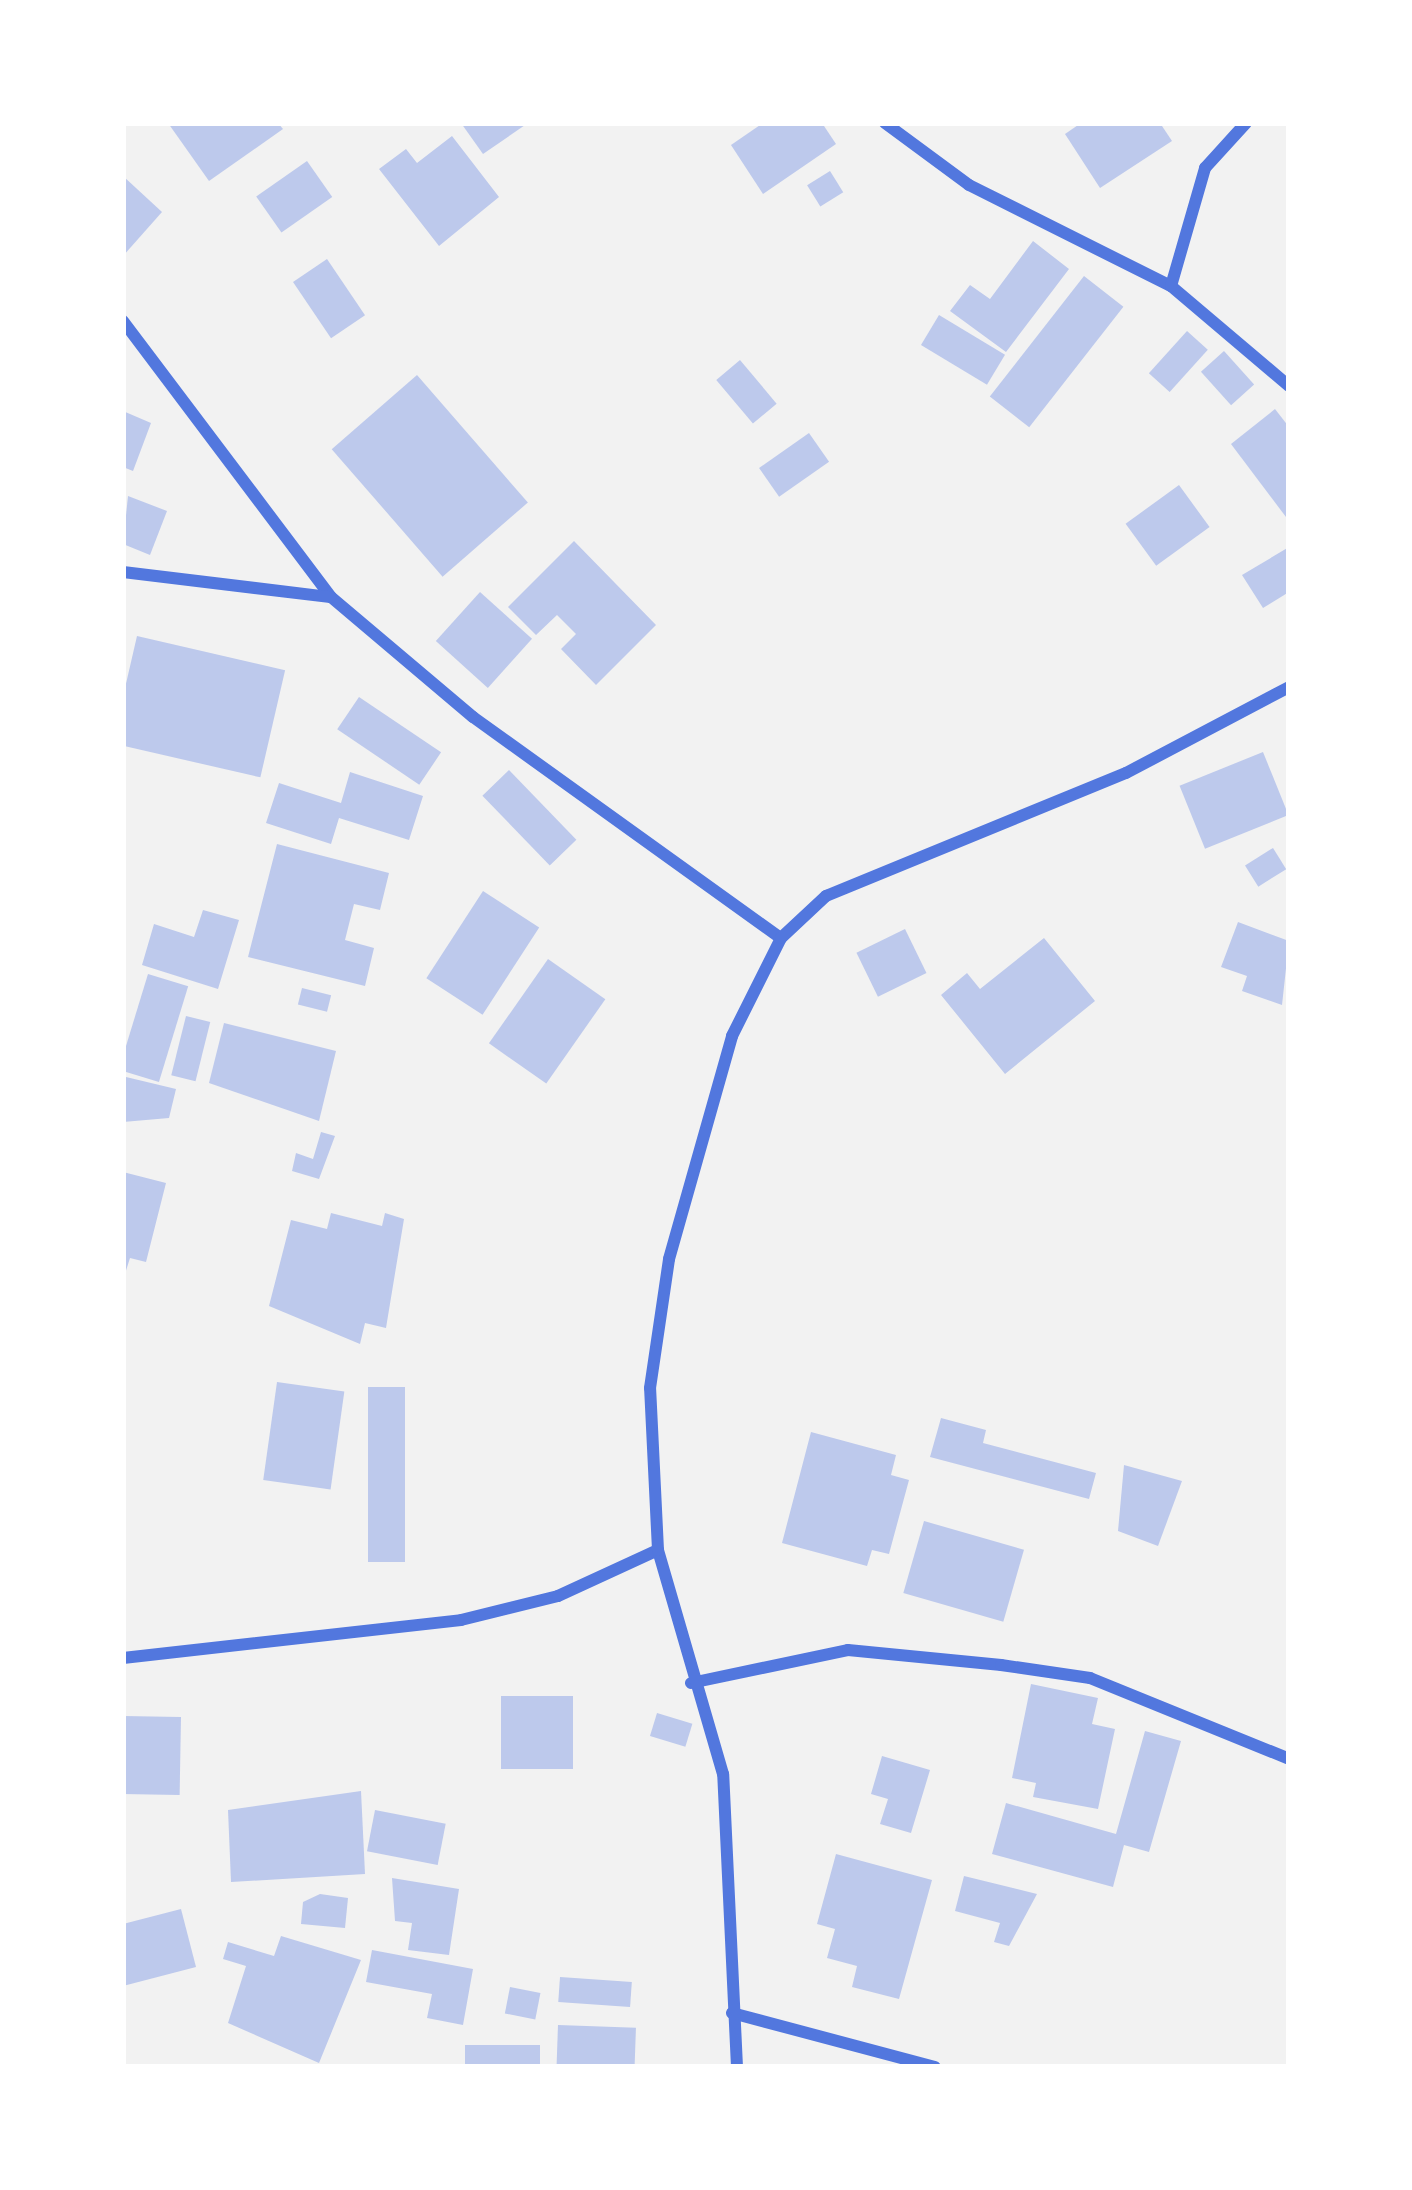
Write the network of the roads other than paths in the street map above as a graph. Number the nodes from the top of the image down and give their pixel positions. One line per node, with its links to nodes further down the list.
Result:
1 (885, 123): 3 (street)
2 (1246, 123): 3 (street)
3 (1171, 286): 5 (street)
4 (123, 321): 7 (street)
5 (1289, 386)
6 (123, 572): 7 (street)
7 (332, 597): 9 (street)
8 (1289, 687): 9 (street)
9 (782, 938): 10 (street)
10 (658, 1550): 11 (street); 12 (street)
11 (123, 1658)
12 (691, 1683): 13 (street); 14 (street)
13 (1289, 1759)
14 (733, 2013): 15 (street); 16 (street)
15 (737, 2067)
16 (935, 2067)

